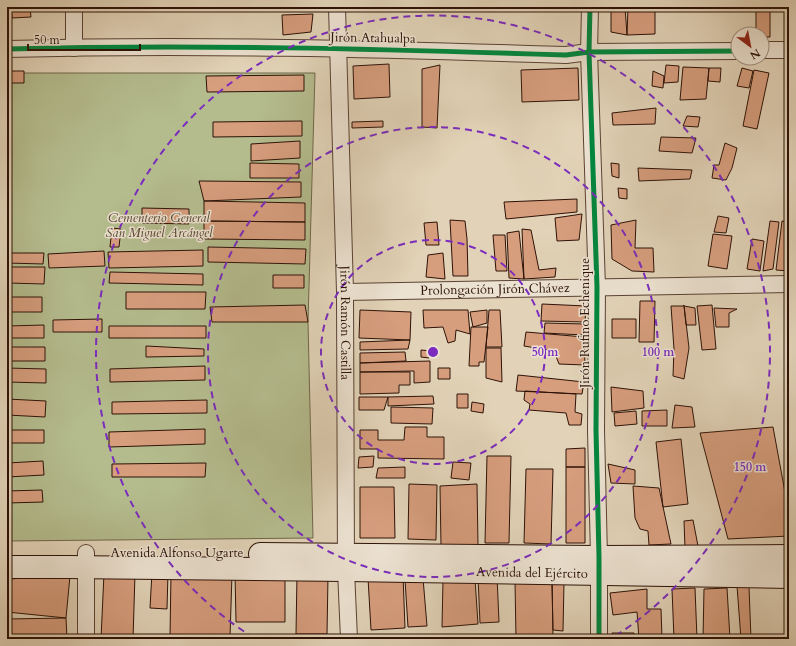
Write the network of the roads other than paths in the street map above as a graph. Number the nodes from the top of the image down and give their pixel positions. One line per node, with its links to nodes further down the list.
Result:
1 (74, 7): 4 (street)
2 (337, 7): 5 (street, Jirón Ramón Castilla)
3 (590, 7): 10 (street, Jirón Rufino Echenique)
4 (74, 48): 5 (street, Jirón Atahualpa); 6 (street, Jirón Atahualpa)
5 (337, 48): 10 (street, Jirón Atahualpa); 13 (street, Jirón Ramón Castilla)
6 (7, 49)
7 (770, 50): 8 (street)
8 (789, 50)
9 (730, 51): 10 (street, Jirón Atahualpa)
10 (589, 52): 12 (street, Jirón Rufino Echenique)
11 (789, 284): 12 (street, Prolongación Jirón Chávez)
12 (598, 287): 13 (street, Prolongación Jirón Chávez); 18 (street, Jirón Rufino Echenique)
13 (345, 292): 17 (street, Jirón Ramón Castilla)
14 (7, 553): 16 (main road, Avenida Alfonso Ugarte)
15 (789, 556): 18 (main road, Avenida del Ejército)
16 (87, 560): 17 (main road, Avenida Alfonso Ugarte); 19 (main road, Avenida Alfonso Ugarte); 21 (street)
17 (346, 562): 18 (main road, Avenida del Ejército); 22 (street, Jirón Ramón Castilla)
18 (599, 565): 20 (main road, Avenida del Ejército); 23 (street, Jirón Rufino Echenique)
19 (7, 567)
20 (789, 578)
21 (86, 639)
22 (349, 639)
23 (599, 639)

